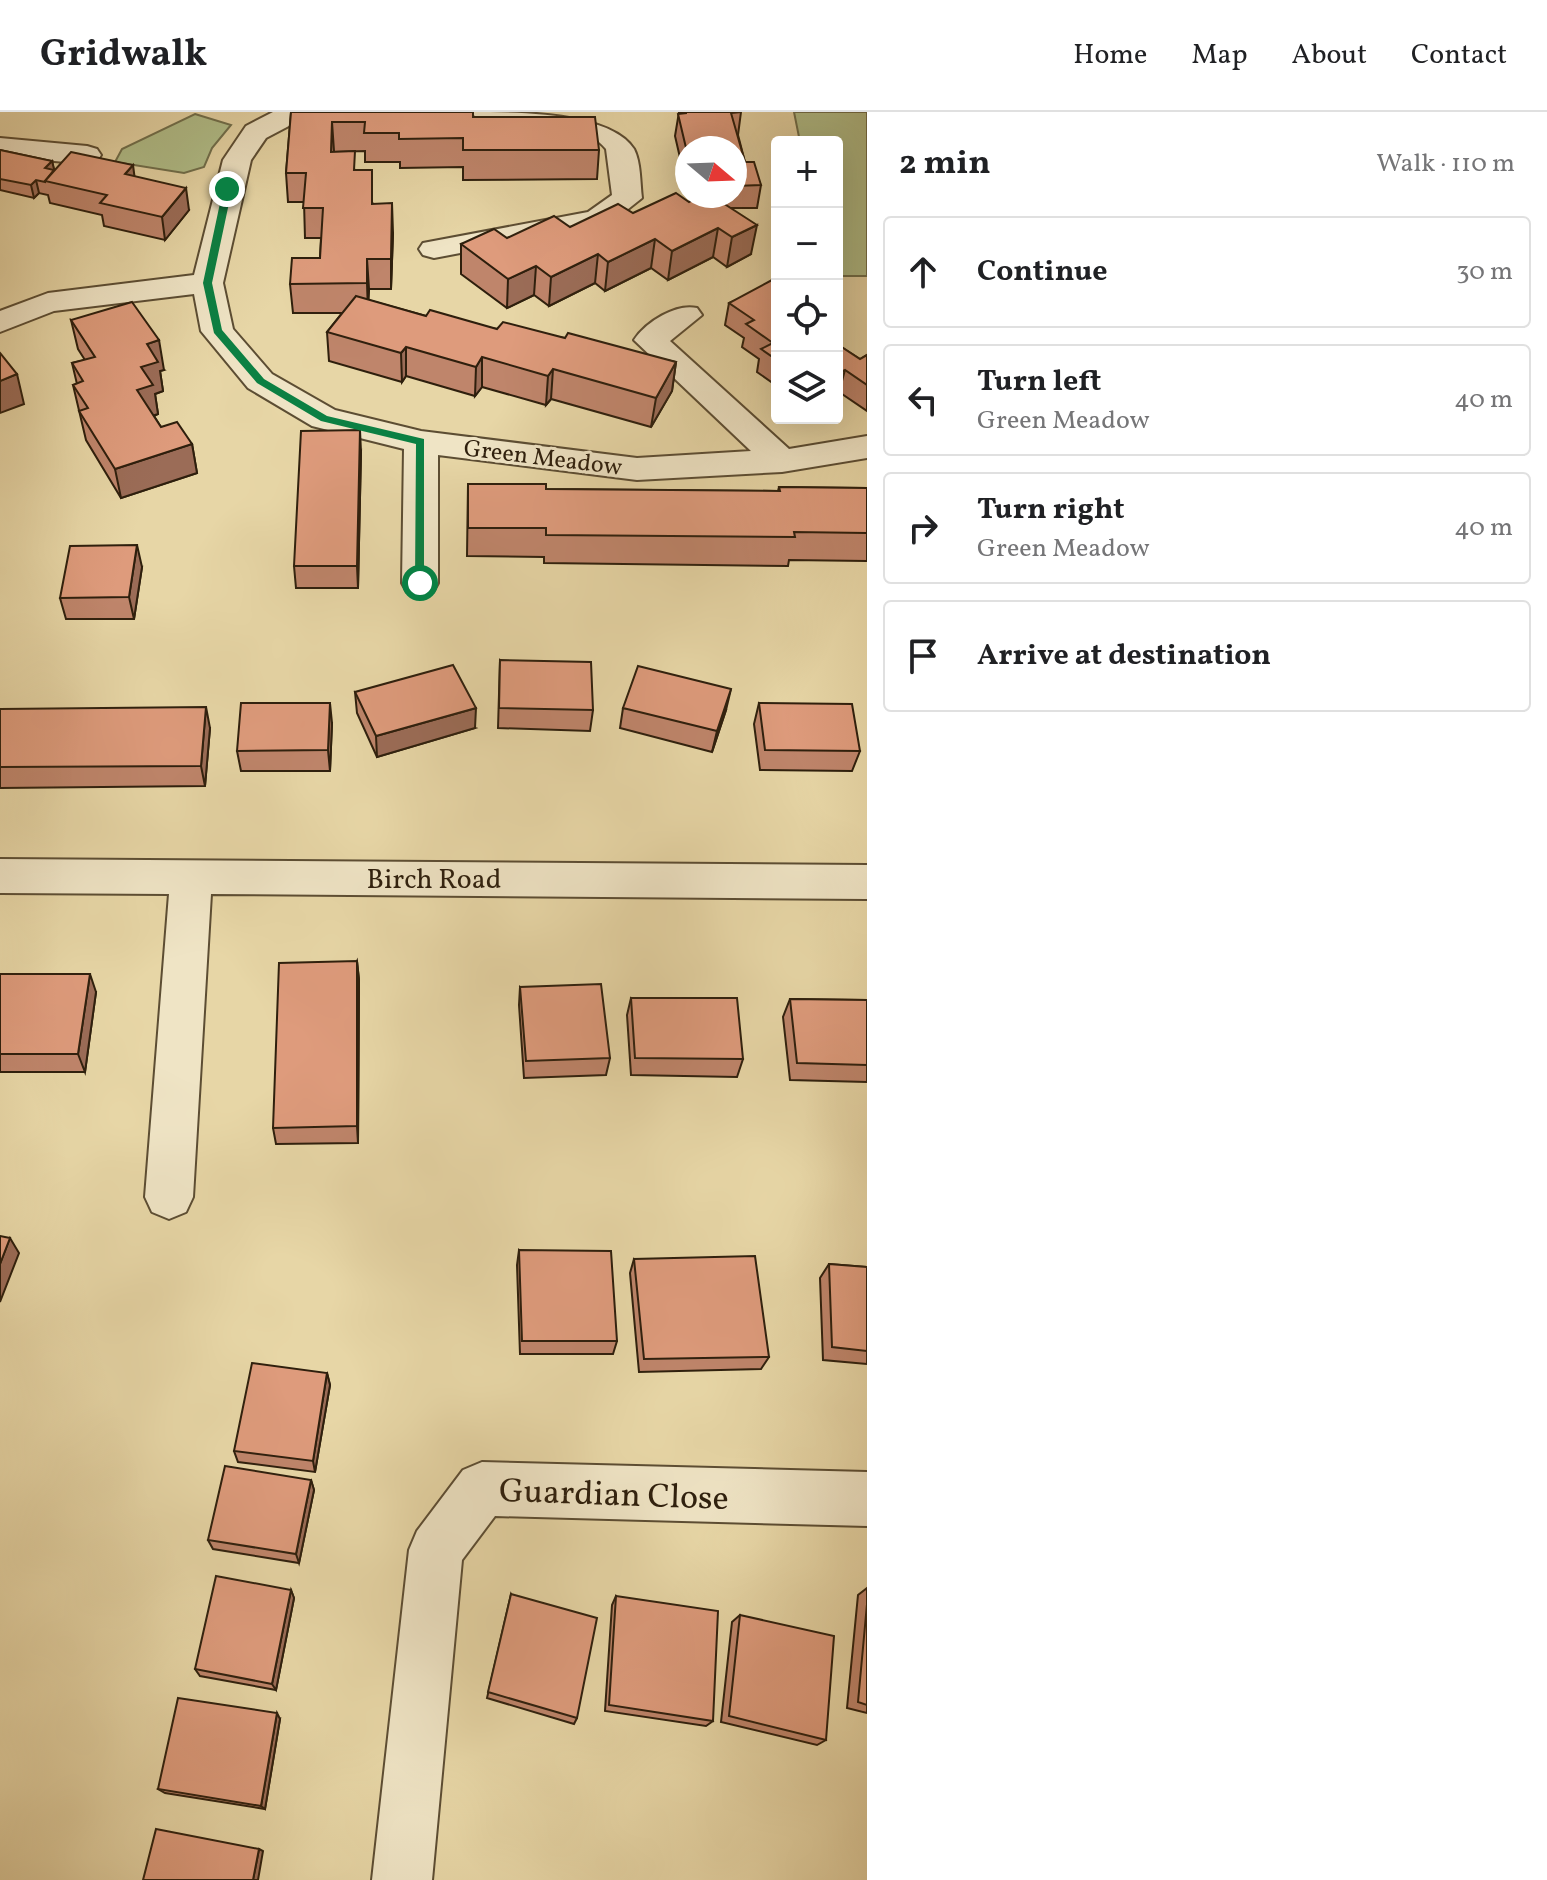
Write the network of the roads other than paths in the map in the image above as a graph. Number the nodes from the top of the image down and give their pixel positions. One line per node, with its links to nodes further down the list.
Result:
1 (294, 112): 6 (street, Green Meadow)
2 (506, 113): 5 (street)
3 (0, 147): 4 (street)
4 (87, 155)
5 (434, 249)
6 (208, 283): 8 (street); 9 (street, Green Meadow)
7 (686, 315): 11 (street)
8 (0, 322)
9 (421, 442): 11 (street, Green Meadow); 12 (street)
10 (867, 447): 11 (street, Green Meadow)
11 (782, 461)
12 (420, 583)
13 (0, 876): 14 (street, Birch Road)
14 (191, 877): 15 (street, Birch Road); 16 (street)
15 (867, 882)
16 (169, 1197)
17 (867, 1499): 18 (street, Guardian Close)
18 (402, 1880)

